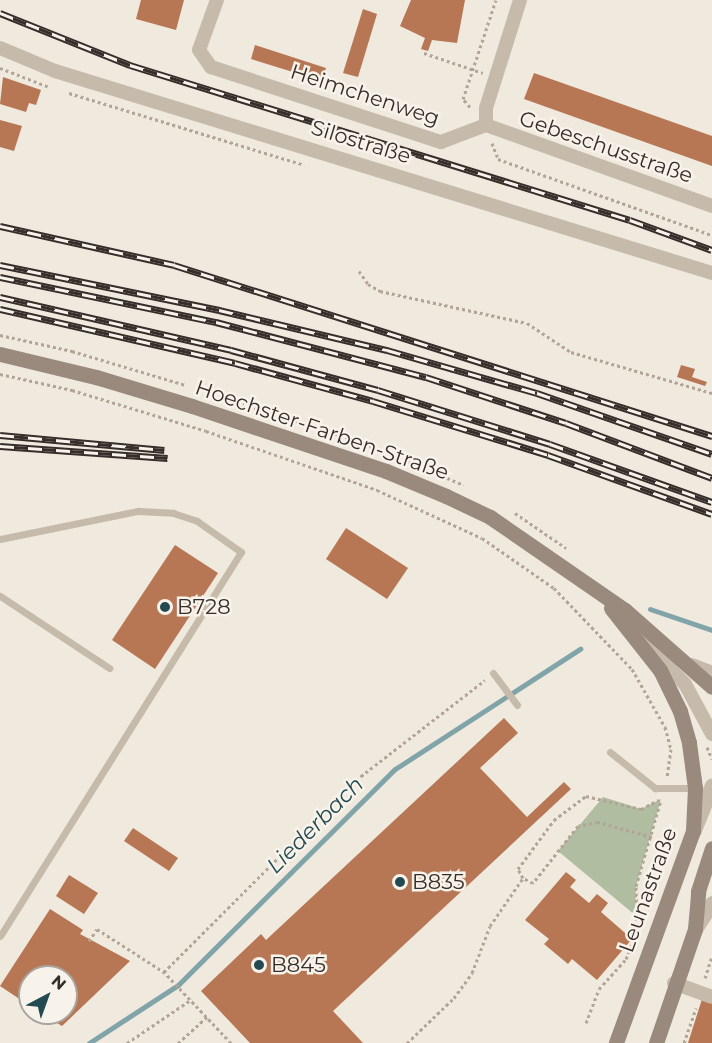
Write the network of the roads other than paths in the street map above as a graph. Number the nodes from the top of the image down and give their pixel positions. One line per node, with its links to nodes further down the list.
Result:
1 (217, 0): 4 (street, Heimchenweg)
2 (520, 0): 4 (street)
3 (0, 48): 6 (street, Silostraße)
4 (486, 125): 5 (street, Gebeschusstraße)
5 (712, 206)
6 (712, 273)
7 (0, 354): 9 (main road, Hoechster-Farben-Straße)
8 (0, 539): 26 (lane)
9 (598, 595): 11 (main road, Leunastraße); 12 (main road, Hoechster-Farben-Straße)
10 (0, 596): 13 (lane)
11 (637, 637): 18 (street); 21 (main road, Leunastraße)
12 (691, 665): 14 (street, Hoechster-Farben-Straße); 16 (main road, Hoechster-Farben-Straße)
13 (109, 668)
14 (712, 673)
15 (493, 674): 17 (lane)
16 (712, 687)
17 (517, 705)
18 (712, 735)
19 (610, 752): 21 (lane)
20 (712, 786): 21 (lane); 22 (street)
21 (695, 788): 22 (main road, Leunastraße)
22 (693, 831): 29 (main road, Leunastraße)
23 (712, 848): 25 (main road)
24 (712, 903): 25 (street)
25 (695, 929): 27 (main road)
26 (0, 936)
27 (674, 983): 28 (street); 30 (main road)
28 (712, 997)
29 (614, 1043)
30 (656, 1043)

